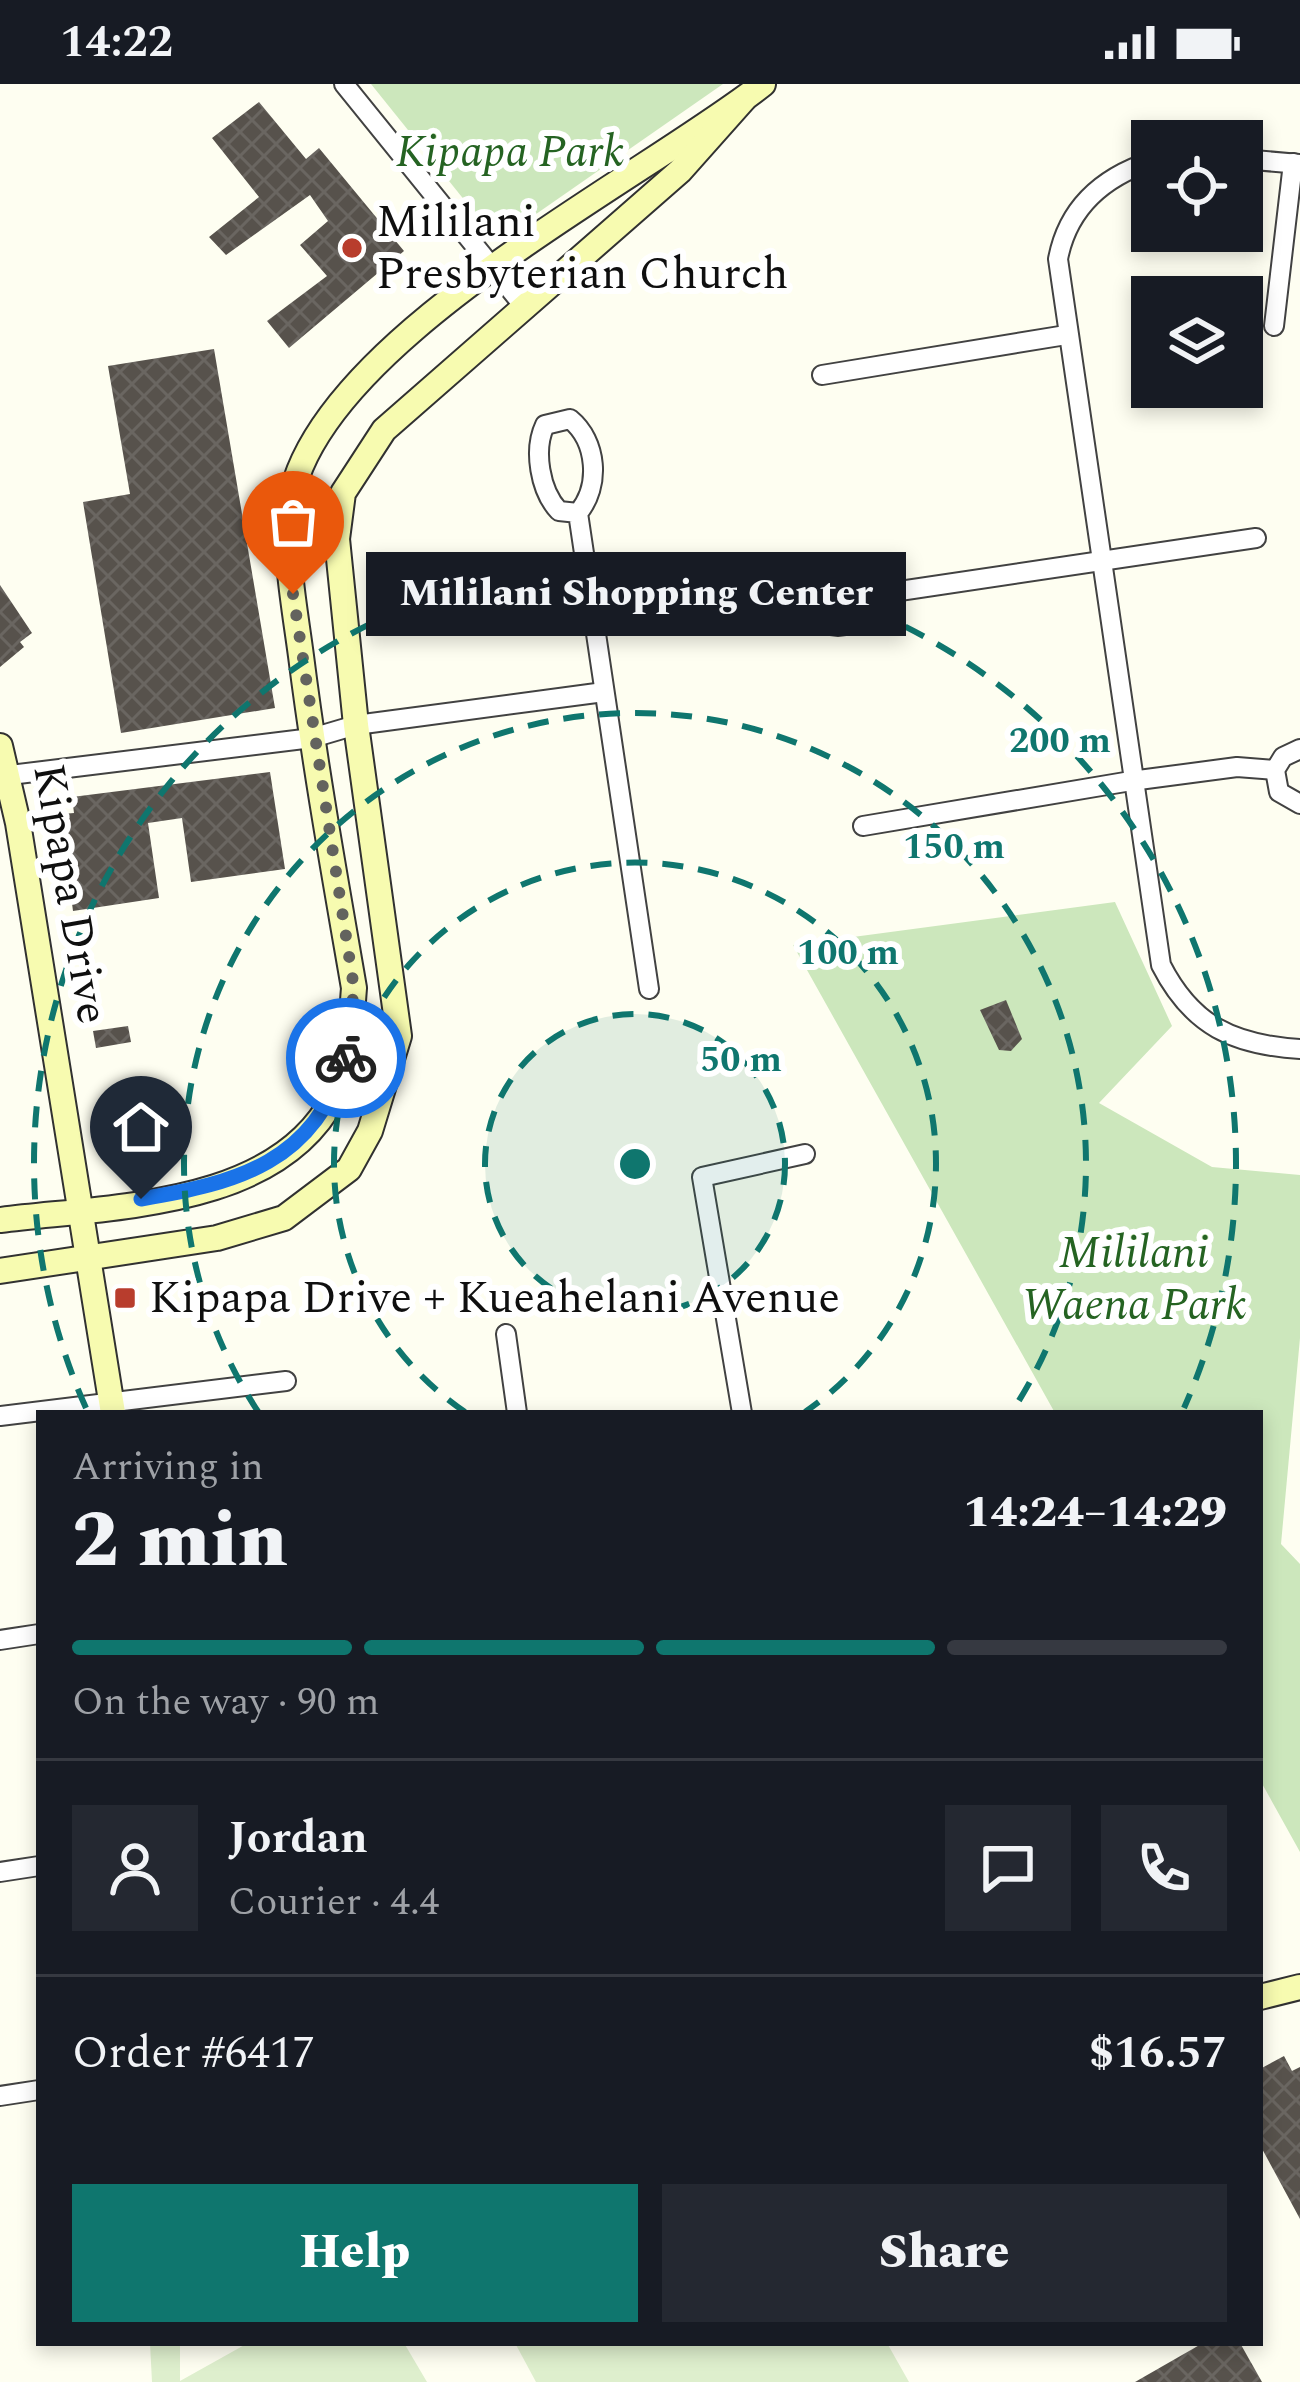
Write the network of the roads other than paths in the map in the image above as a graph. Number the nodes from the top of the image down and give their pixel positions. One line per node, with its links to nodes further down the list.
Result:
1 (344, 84): 6 (street)
2 (754, 91): 6 (street); 7 (street)
3 (1263, 161): 4 (street)
4 (1296, 164): 8 (street)
5 (1131, 172): 9 (street)
6 (494, 268): 7 (street); 17 (street)
7 (526, 309): 16 (street)
8 (1274, 326)
9 (1066, 334): 10 (street); 13 (street)
10 (822, 375)
11 (578, 513): 11 (street); 15 (street)
12 (1256, 538): 13 (street)
13 (1104, 560): 14 (street); 22 (street)
14 (866, 596)
15 (604, 692): 16 (street); 25 (street)
16 (356, 725): 17 (street); 30 (street)
17 (312, 738): 21 (street); 28 (street)
18 (0, 746): 21 (street, Kipapa Drive)
19 (1300, 749): 20 (street)
20 (1275, 770): 22 (street); 23 (street)
21 (10, 775): 28 (street, Kipapa Drive)
22 (1131, 781): 24 (street); 26 (street)
23 (1300, 804)
24 (863, 826)
25 (649, 989)
26 (1300, 1049)
27 (805, 1154): 37 (street)
28 (79, 1209): 29 (street); 30 (street, Kipapa Drive)
29 (0, 1220)
30 (91, 1258): 31 (street); 34 (street, Kipapa Drive)
31 (0, 1271)
32 (506, 1334): 36 (street)
33 (286, 1381): 34 (street)
34 (112, 1407): 35 (street)
35 (75, 1410)
36 (517, 1410)
37 (741, 1410)
38 (36, 1413): 39 (street)
39 (0, 1416)
40 (36, 1634): 41 (street)
41 (0, 1640)
42 (36, 1866): 43 (street)
43 (0, 1872)
44 (1300, 1987): 45 (street)
45 (1263, 1996)
46 (36, 2090): 47 (street)
47 (0, 2096)

